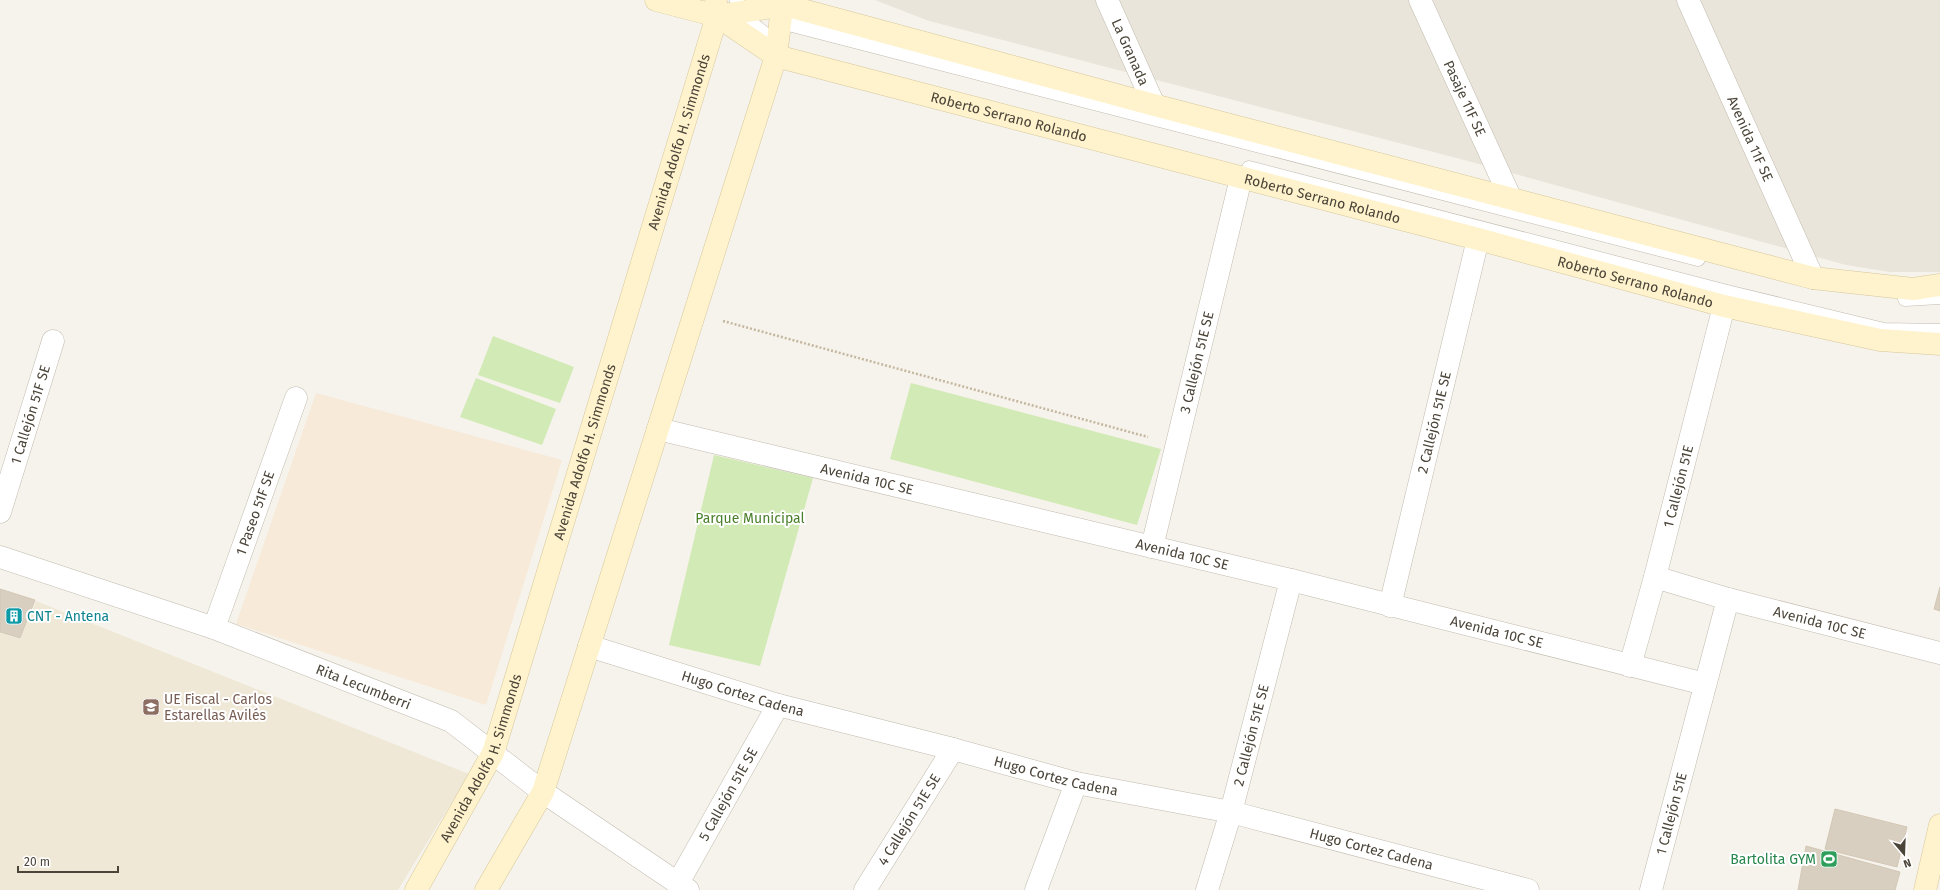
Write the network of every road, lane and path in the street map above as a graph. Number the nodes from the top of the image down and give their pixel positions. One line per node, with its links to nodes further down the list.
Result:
1 (656, 0): 7 (main road, Roberto Serrano Rolando)
2 (1107, 0): 9 (street, La Granada)
3 (1420, 0): 11 (street, Pasaje 11F SE)
4 (1688, 0): 13 (street, Avenida 11F SE)
5 (738, 6): 6 (main road, Roberto Serrano Rolando); 7 (main road, Roberto Serrano Rolando); 8 (lane, Roberto Serrano Rolando)
6 (777, 7): 8 (main road); 9 (main road, Roberto Serrano Rolando); 15 (lane, Roberto Serrano Rolando)
7 (716, 8): 8 (main road, Roberto Serrano Rolando); 38 (main road, Avenida Adolfo H. Simmonds)
8 (776, 51): 10 (main road, Roberto Serrano Rolando); 17 (main road); 18 (lane, Roberto Serrano Rolando)
9 (1154, 105): 11 (main road, Roberto Serrano Rolando)
10 (1241, 178): 12 (main road, Roberto Serrano Rolando); 23 (street, 3 Callejón 51E SE)
11 (1510, 197): 13 (main road, Roberto Serrano Rolando)
12 (1478, 239): 16 (main road, Roberto Serrano Rolando); 30 (street, 2 Callejón 51E SE)
13 (1813, 278): 14 (main road, Roberto Serrano Rolando)
14 (1940, 285)
15 (1940, 297)
16 (1724, 306): 20 (main road, Roberto Serrano Rolando); 27 (street, 1 Callejón 51E)
17 (694, 313): 22 (main road); 23 (path)
18 (1940, 331)
19 (53, 340): 24 (street, 1 Callejón 51F SE)
20 (1940, 344)
21 (296, 398): 31 (street, 1 Paseo 51F SE)
22 (658, 429): 25 (street, Avenida 10C SE); 32 (main road)
23 (1178, 445): 25 (street, 3 Callejón 51E SE)
24 (0, 512)
25 (1152, 547): 28 (street, Avenida 10C SE)
26 (0, 557): 31 (street, Rita Lecumberri)
27 (1655, 577): 29 (street, Avenida 10C SE); 34 (street, 1 Callejón 51E)
28 (1291, 580): 30 (street, Avenida 10C SE); 41 (street, 2 Callejón 51E SE)
29 (1728, 599): 33 (street, Avenida 10C SE); 35 (street, 1 Callejón 51E)
30 (1390, 606): 34 (street, Avenida 10C SE)
31 (214, 628): 38 (street, Rita Lecumberri)
32 (589, 646): 36 (street, Hugo Cortez Cadena); 40 (main road)
33 (1940, 653)
34 (1630, 666): 35 (street, Avenida 10C SE)
35 (1705, 684): 51 (street, 1 Callejón 51E)
36 (778, 705): 37 (street, Hugo Cortez Cadena); 44 (street, 5 Callejón 51E SE)
37 (952, 749): 39 (street, Hugo Cortez Cadena); 47 (street, 4 Callejón 51E SE)
38 (493, 753): 40 (street, Rita Lecumberri); 45 (main road, Avenida Adolfo H. Simmonds)
39 (1076, 783): 41 (street, Hugo Cortez Cadena); 48 (street)
40 (543, 792): 44 (street, Rita Lecumberri); 46 (main road)
41 (1231, 812): 43 (street, Hugo Cortez Cadena); 49 (street, 2 Callejón 51E SE)
42 (1940, 825): 52 (main road)
43 (1482, 884): 50 (street, Hugo Cortez Cadena)
44 (683, 887)
45 (416, 890)
46 (486, 890)
47 (865, 890)
48 (1036, 890)
49 (1207, 890)
50 (1528, 890)
51 (1651, 890)
52 (1925, 890)

